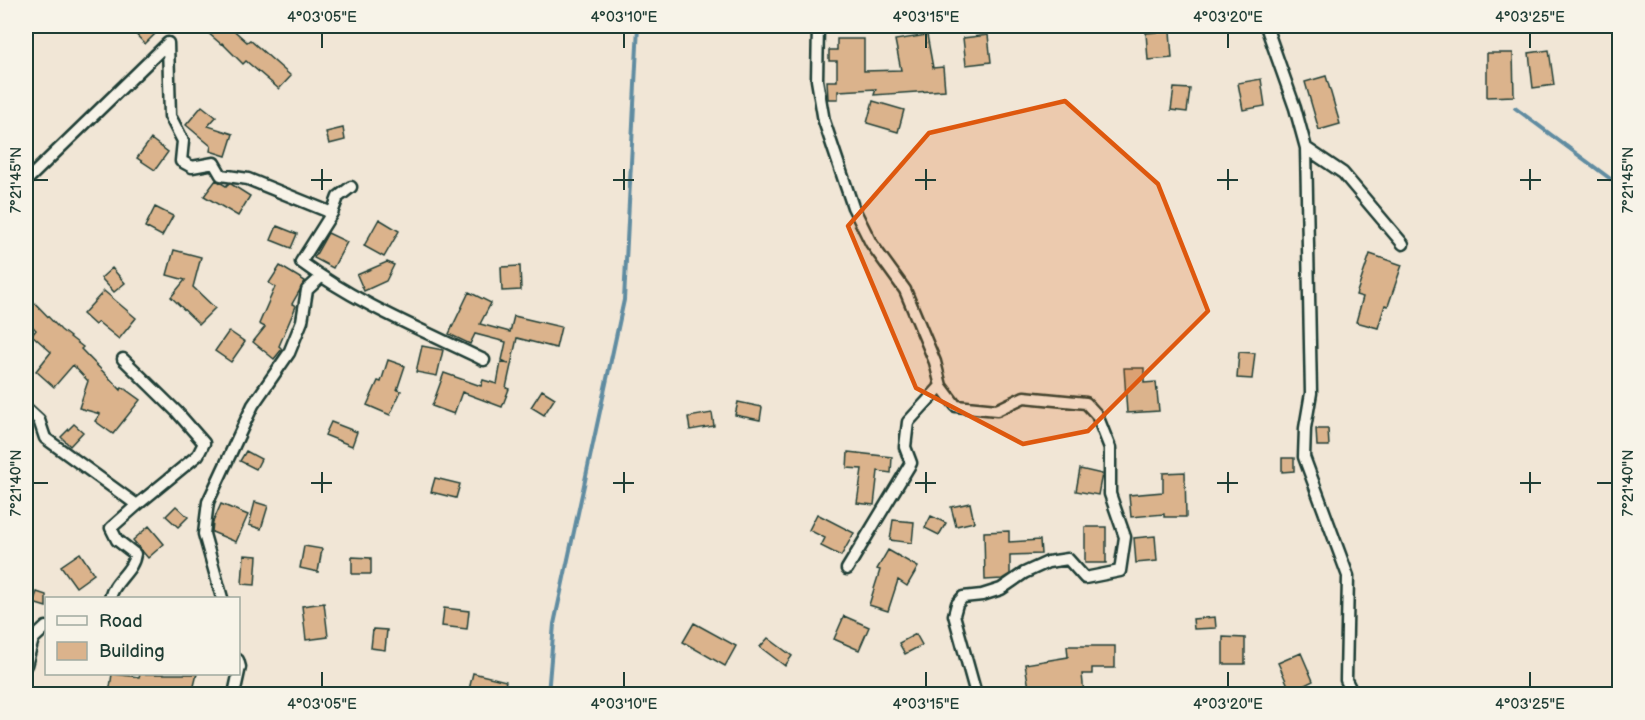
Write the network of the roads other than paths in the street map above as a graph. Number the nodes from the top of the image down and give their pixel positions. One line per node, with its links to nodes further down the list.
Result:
1 (818, 26): 11 (street)
2 (1266, 26): 3 (street)
3 (1306, 148): 7 (street); 22 (street)
4 (26, 181): 6 (street)
5 (351, 187): 6 (street)
6 (332, 213): 8 (street)
7 (1403, 244)
8 (321, 277): 10 (street); 16 (street)
9 (123, 359): 13 (street)
10 (484, 360)
11 (941, 386): 14 (street); 21 (street)
12 (26, 408): 13 (street)
13 (137, 505): 15 (street)
14 (847, 569)
15 (111, 597)
16 (222, 597)
17 (45, 628): 18 (street)
18 (26, 665)
19 (238, 675): 20 (street)
20 (234, 694)
21 (976, 694)
22 (1353, 694)

